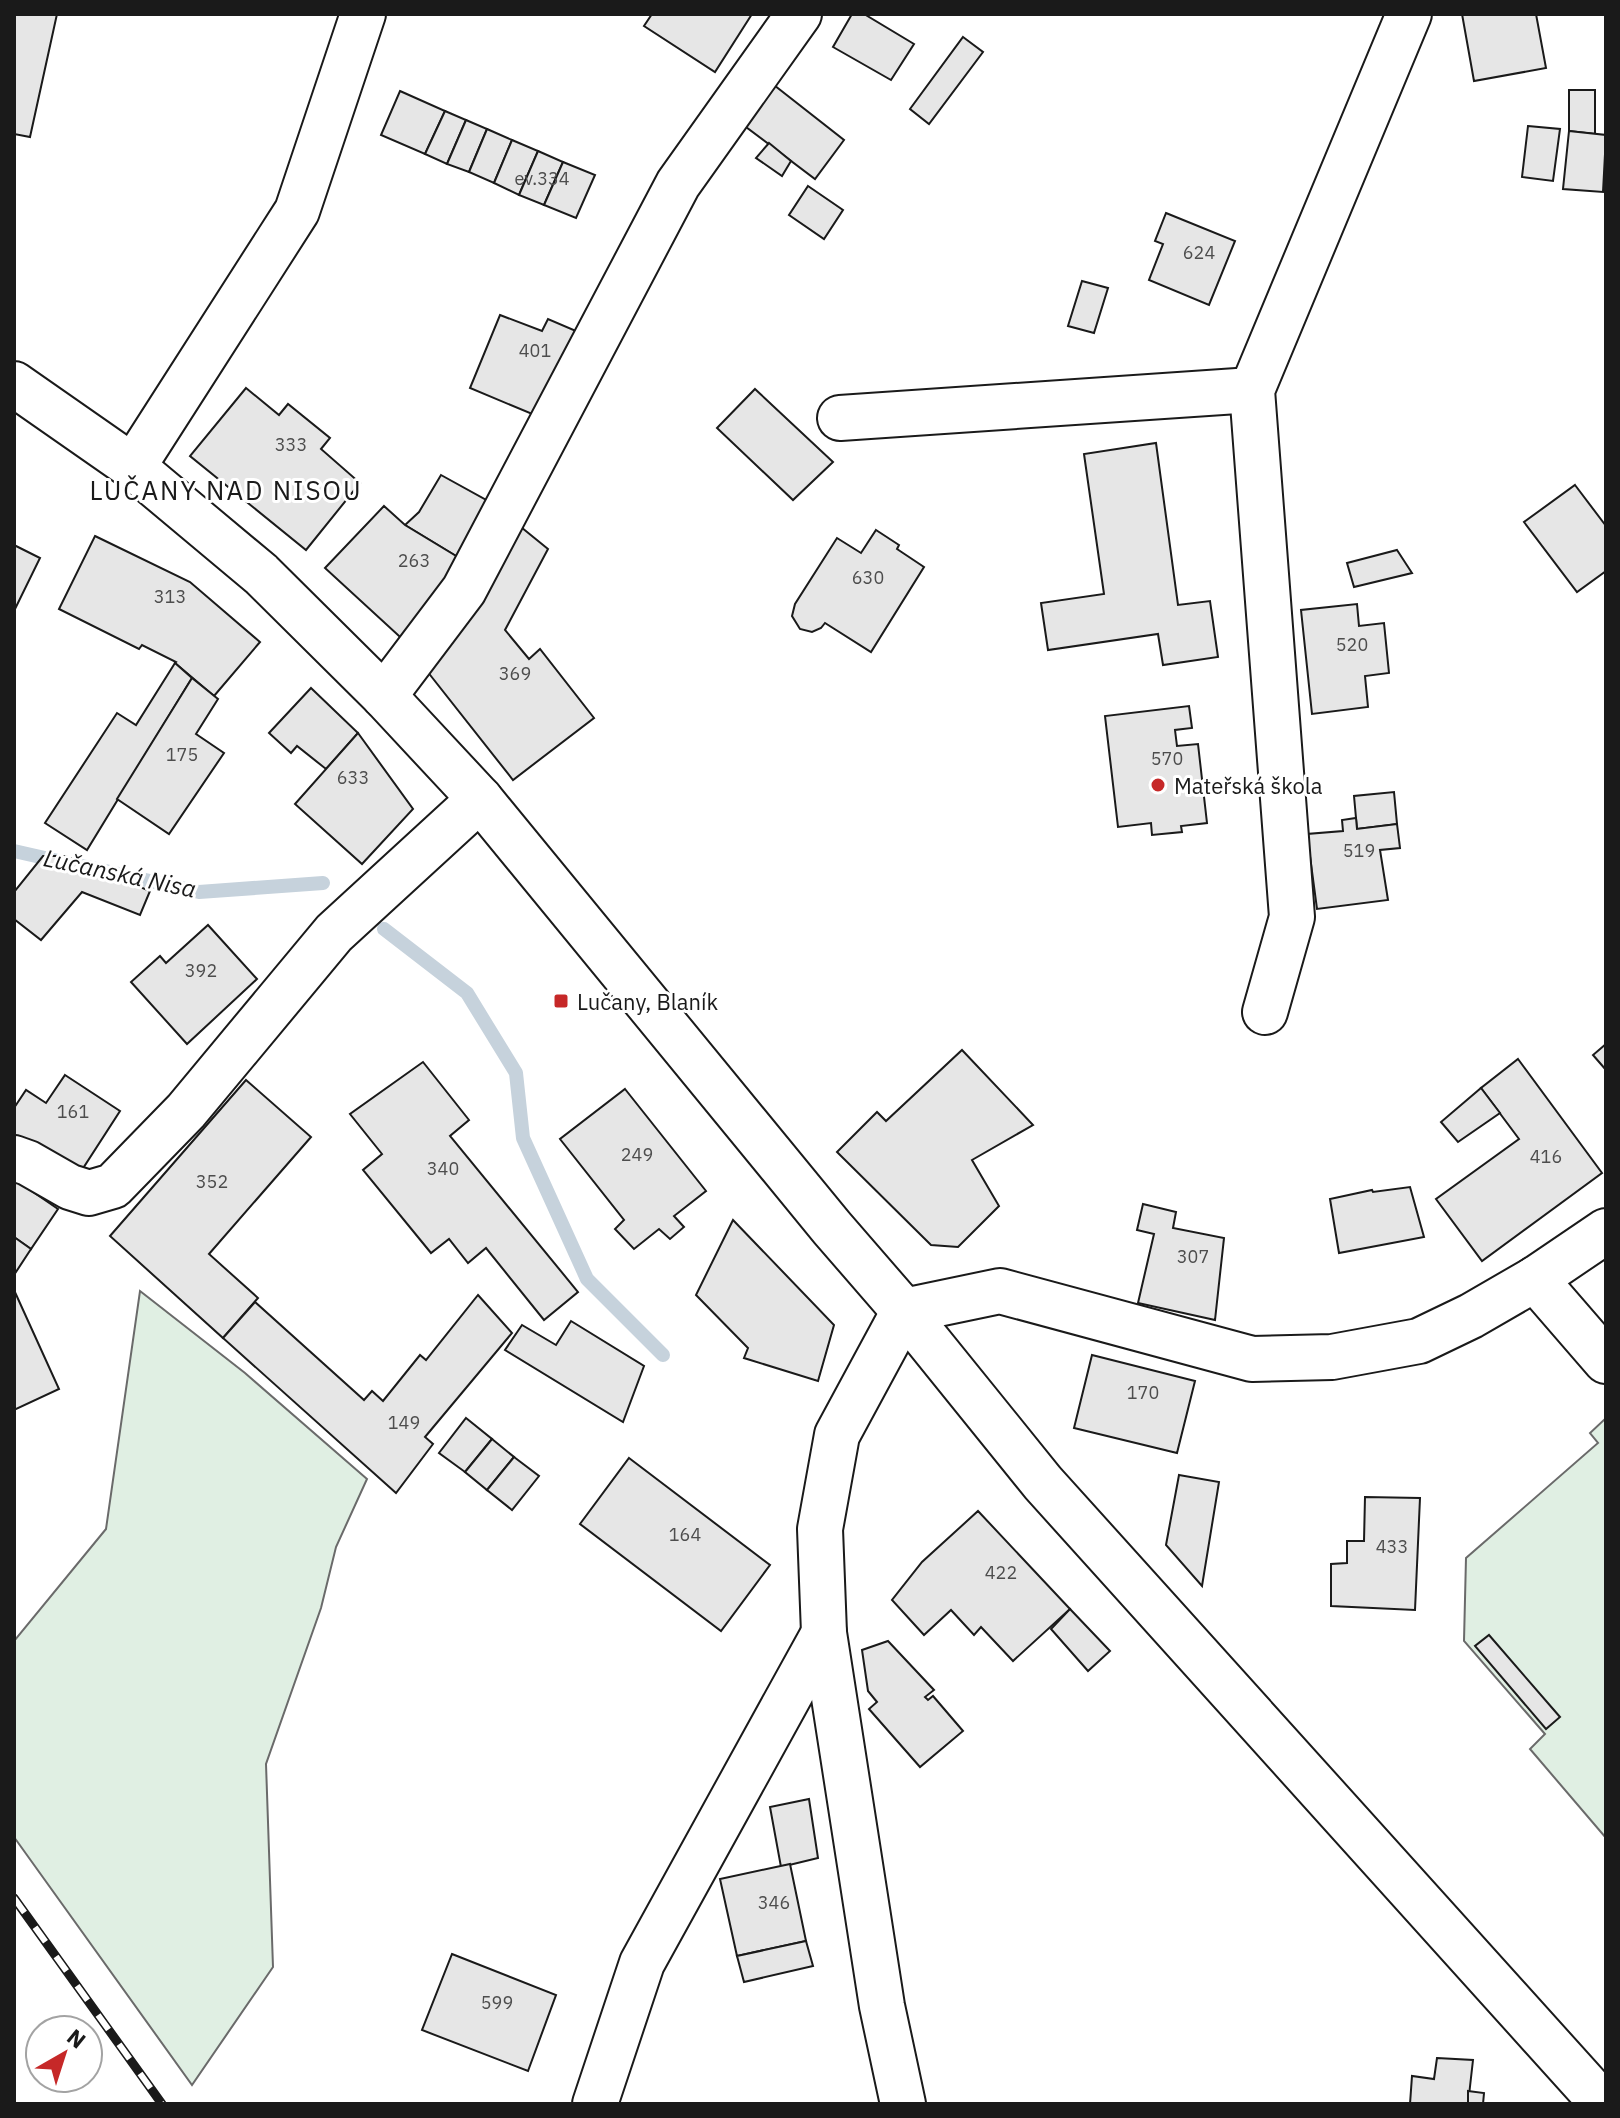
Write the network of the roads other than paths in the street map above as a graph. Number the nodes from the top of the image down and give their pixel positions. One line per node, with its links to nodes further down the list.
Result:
1 (363, 14): 7 (street)
2 (799, 14): 8 (street)
3 (1409, 14): 5 (street)
4 (14, 384): 7 (street)
5 (1252, 390): 6 (street); 10 (street)
6 (840, 418)
7 (133, 467): 8 (street)
8 (384, 696): 9 (street)
9 (480, 799): 11 (street); 14 (street)
10 (1265, 1012)
11 (14, 1158)
12 (1606, 1231): 13 (street)
13 (1535, 1279): 14 (street); 15 (street)
14 (904, 1311): 16 (street); 19 (street)
15 (1606, 1361)
16 (824, 1633): 17 (street); 18 (street)
17 (595, 2104)
18 (903, 2104)
19 (1603, 2104)

